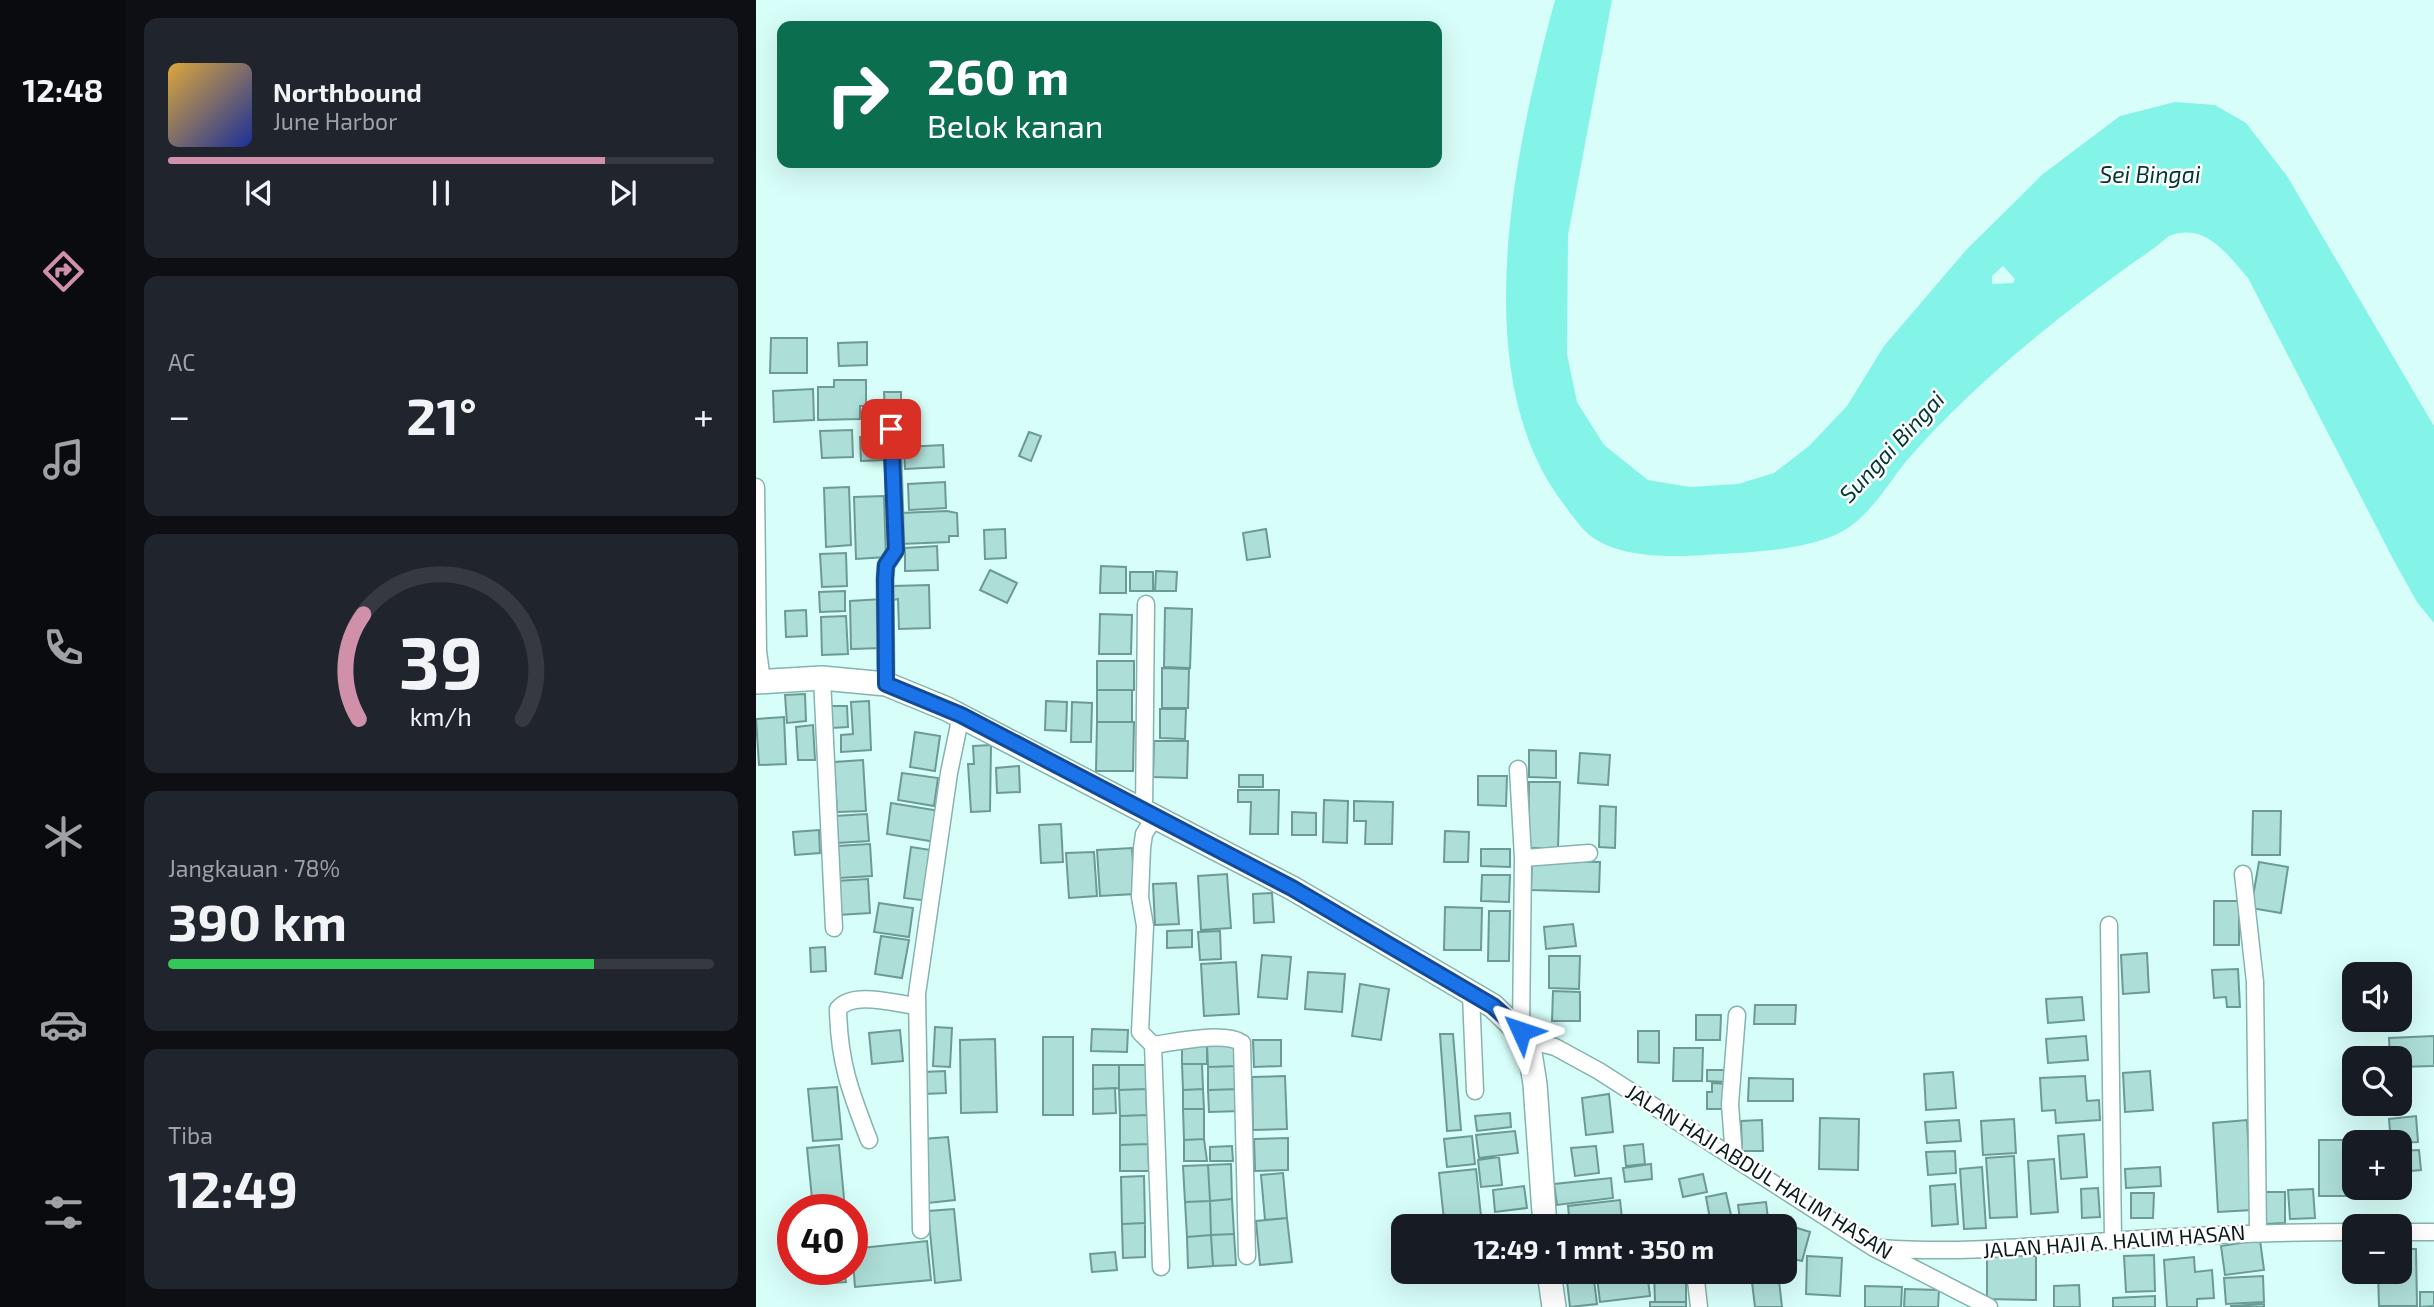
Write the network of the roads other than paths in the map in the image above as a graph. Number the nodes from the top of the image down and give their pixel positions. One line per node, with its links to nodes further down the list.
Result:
1 (891, 429): 6 (street)
2 (756, 486): 5 (street)
3 (1146, 604): 9 (street)
4 (822, 678): 5 (street); 6 (street); 14 (street)
5 (759, 682)
6 (886, 684): 7 (street)
7 (961, 715): 9 (street); 16 (street)
8 (1518, 769): 11 (street)
9 (1149, 815): 15 (street); 19 (street)
10 (1589, 853): 11 (street)
11 (1522, 858): 18 (street)
12 (2243, 874): 28 (street)
13 (2109, 925): 29 (street)
14 (834, 929)
15 (1471, 995): 18 (street); 20 (street)
16 (917, 1006): 21 (street); 24 (street)
17 (1737, 1015): 22 (street)
18 (1524, 1035): 22 (street, JALAN HAJI ABDUL HALIM HASAN); 23 (street)
19 (1153, 1045): 31 (street); 32 (street)
20 (1475, 1091)
21 (869, 1140)
22 (1734, 1157): 30 (street, JALAN HAJI ABDUL HALIM HASAN)
23 (1544, 1214)
24 (921, 1230)
25 (2342, 1232): 28 (street, JALAN HAJI A. HALIM HASAN)
26 (2412, 1232): 27 (street)
27 (2434, 1232)
28 (2258, 1233): 29 (street, JALAN HAJI A. HALIM HASAN)
29 (2113, 1241): 30 (street, JALAN HAJI A. HALIM HASAN)
30 (1874, 1248): 37 (street, JALAN HAJI ABDUL HALIM HASAN)
31 (1247, 1256)
32 (1161, 1268)
33 (1551, 1284): 35 (street)
34 (1696, 1284): 36 (street)
35 (1554, 1307)
36 (1699, 1307)
37 (1989, 1307)

